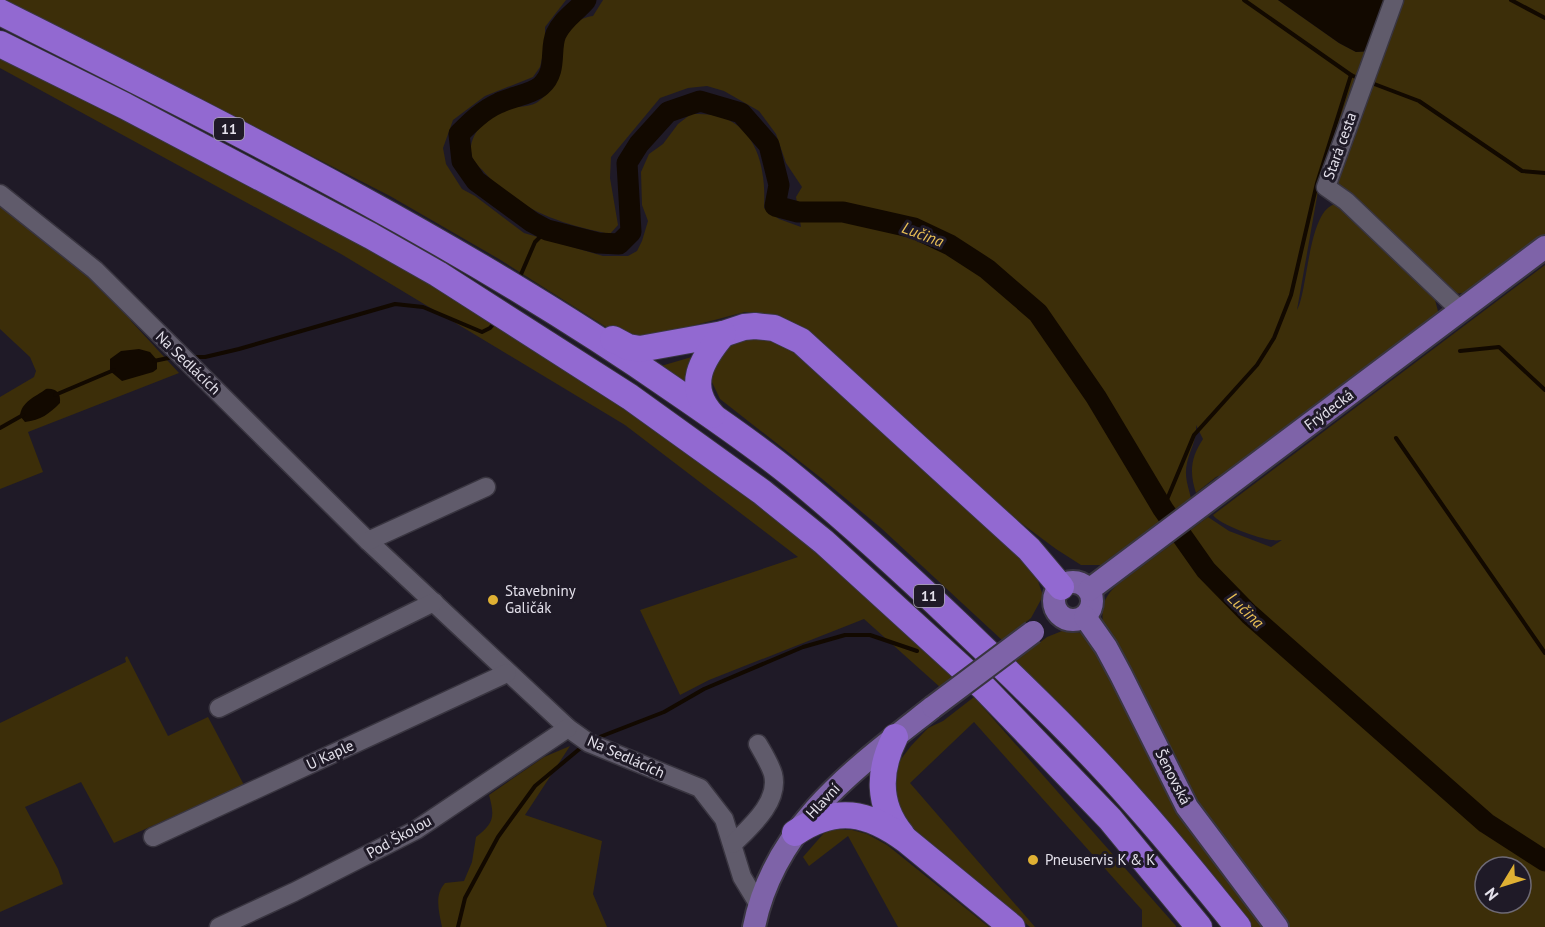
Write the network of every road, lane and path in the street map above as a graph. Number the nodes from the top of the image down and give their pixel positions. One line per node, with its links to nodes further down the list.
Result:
1 (1394, 0): 6 (street, Stará cesta)
2 (0, 12): 7 (highway, 11)
3 (0, 44): 26 (highway, 11)
4 (0, 194): 11 (street, Na Sedlácích)
5 (1545, 248): 6 (main road, Frýdecká)
6 (1461, 311): 13 (main road, Frýdecká)
7 (570, 320): 8 (highway); 9 (highway, 11)
8 (723, 334): 9 (highway); 12 (highway)
9 (737, 434): 33 (highway, 11)
10 (486, 487): 11 (street)
11 (368, 541): 14 (street, Na Sedlácích)
12 (1061, 587): 13 (main road); 15 (main road)
13 (1089, 590): 16 (main road)
14 (434, 602): 17 (street, Na Sedlácích); 18 (street)
15 (1058, 613): 16 (main road); 20 (main road, Hlavní, bridge)
16 (1085, 617): 34 (main road, Šenovská)
17 (507, 673): 19 (street, Na Sedlácích); 23 (street, U Kaple)
18 (219, 708)
19 (568, 728): 25 (street, Na Sedlácích); 28 (street, Pod Školou)
20 (895, 737): 22 (main road, Hlavní); 24 (highway)
21 (758, 744): 25 (street)
22 (795, 833): 24 (highway); 27 (main road, Hlavní)
23 (153, 837)
24 (906, 840): 30 (highway)
25 (732, 844): 27 (street, Na Sedlácích)
26 (1147, 862): 31 (highway); 32 (highway, 11)
27 (759, 905): 29 (main road, Hlavní)
28 (219, 927)
29 (754, 927)
30 (1012, 927)
31 (1187, 927)
32 (1199, 927)
33 (1238, 927)
34 (1277, 927)

